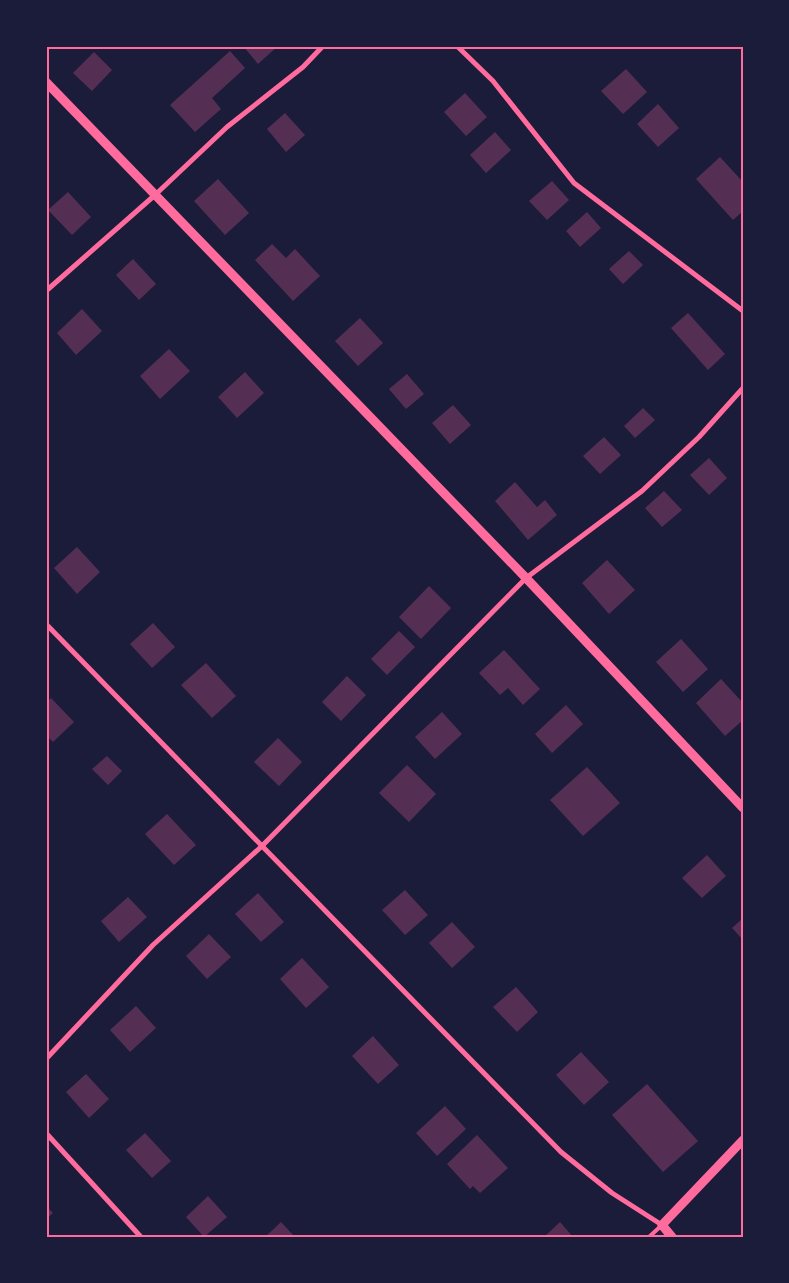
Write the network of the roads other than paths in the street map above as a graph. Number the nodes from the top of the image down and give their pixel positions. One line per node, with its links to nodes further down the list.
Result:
1 (323, 46): 4 (street)
2 (457, 46): 6 (street)
3 (46, 82): 4 (street)
4 (154, 196): 5 (street); 8 (street)
5 (46, 290)
6 (743, 311)
7 (743, 388): 8 (street)
8 (526, 578): 10 (street); 11 (street)
9 (46, 624): 11 (street)
10 (743, 808)
11 (262, 846): 12 (street); 15 (street)
12 (46, 1059)
13 (46, 1133): 16 (street)
14 (743, 1140): 15 (street)
15 (662, 1225): 17 (lane); 18 (street)
16 (141, 1237)
17 (649, 1237)
18 (672, 1237)

